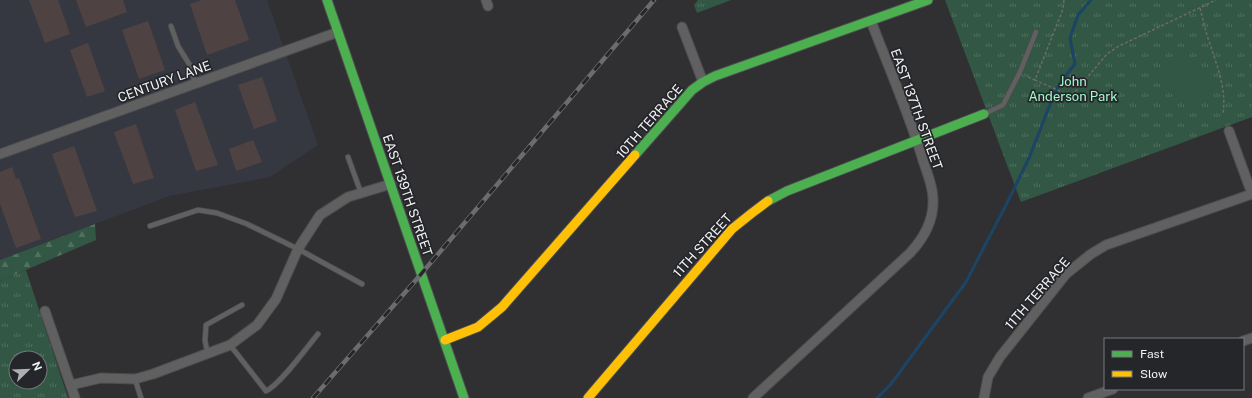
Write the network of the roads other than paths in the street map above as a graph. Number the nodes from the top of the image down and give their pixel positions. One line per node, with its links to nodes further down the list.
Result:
1 (327, 0): 6 (street, EAST 139TH STREET)
2 (928, 0): 3 (street, 10TH TERRACE)
3 (871, 21): 8 (street, 10TH TERRACE); 12 (street, EAST 137TH STREET)
4 (171, 26): 9 (lane)
5 (682, 27): 8 (street)
6 (338, 32): 9 (street, CENTURY LANE); 15 (street, EAST 139TH STREET)
7 (1036, 32): 10 (lane)
8 (703, 82): 24 (street, 10TH TERRACE)
9 (195, 84): 13 (street, CENTURY LANE)
10 (984, 114): 12 (street, 11TH STREET)
11 (1229, 131): 17 (street)
12 (917, 140): 33 (street, 11TH STREET); 34 (street, EAST 137TH STREET)
13 (0, 154)
14 (348, 157): 16 (lane)
15 (391, 184): 16 (street); 24 (street, EAST 139TH STREET)
16 (361, 193): 19 (street)
17 (1252, 194): 35 (street, 11TH TERRACE)
18 (150, 226): 19 (lane)
19 (298, 249): 20 (lane); 25 (street)
20 (362, 284)
21 (242, 305): 26 (lane)
22 (45, 311): 28 (street)
23 (318, 334): 25 (lane)
24 (445, 340): 32 (street, EAST 139TH STREET)
25 (230, 345): 26 (street)
26 (208, 354): 27 (street)
27 (135, 379): 28 (street); 31 (lane)
28 (71, 385): 30 (street)
29 (1110, 390): 36 (street)
30 (76, 398)
31 (141, 398)
32 (464, 398)
33 (588, 398)
34 (753, 398)
35 (984, 398)
36 (1088, 398)

